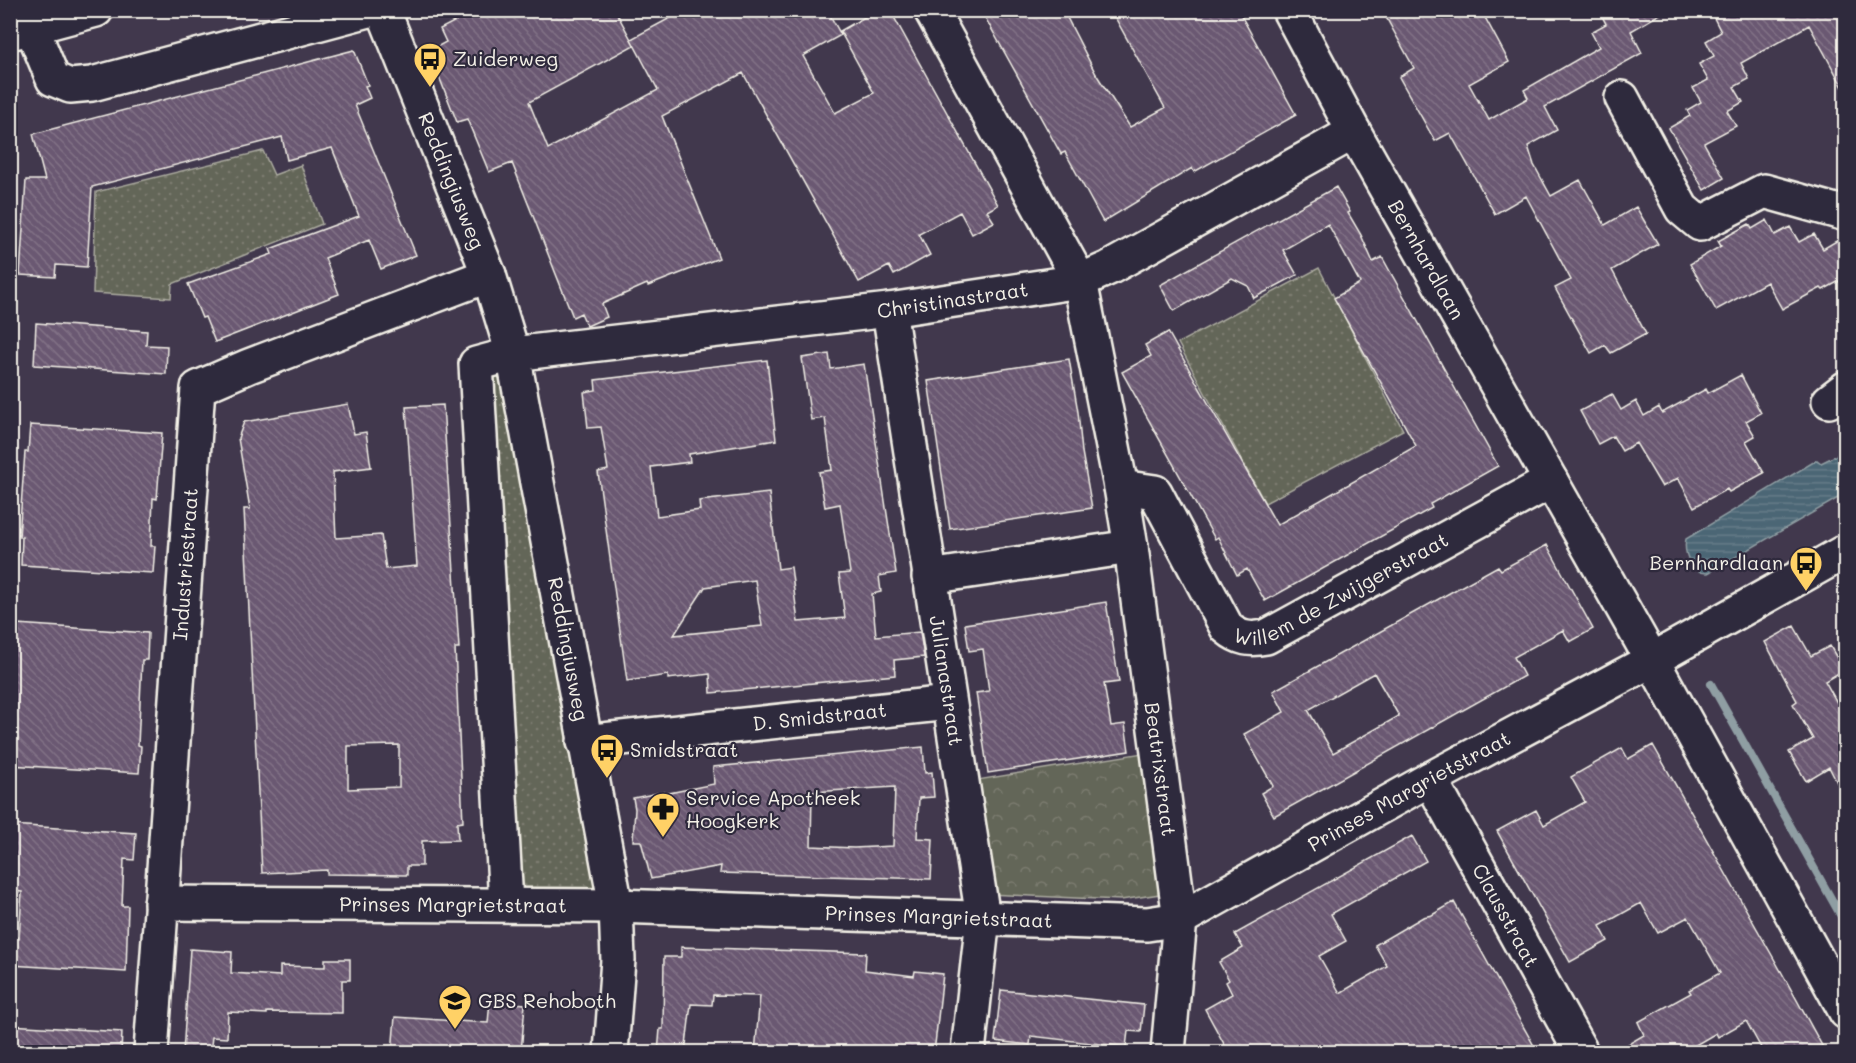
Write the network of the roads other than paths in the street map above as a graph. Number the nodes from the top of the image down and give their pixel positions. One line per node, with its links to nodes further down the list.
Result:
1 (96, 10): 6 (street)
2 (369, 10): 6 (street)
3 (383, 10): 10 (street, Reddingiusweg)
4 (931, 10): 11 (street)
5 (1289, 10): 8 (street, Bernhardlaan)
6 (21, 31)
7 (1622, 98): 9 (street)
8 (1354, 132): 11 (street, Christinastraat); 14 (street, Bernhardlaan)
9 (1845, 214)
10 (489, 275): 13 (street, Reddingiusweg); 23 (street, Industriestraat)
11 (1080, 281): 12 (street, Christinastraat); 15 (street)
12 (889, 310): 13 (street, Christinastraat); 18 (street, Julianastraat)
13 (513, 354): 21 (street, Reddingiusweg); 24 (street)
14 (1551, 481): 15 (street, Willem de Zwijgerstraat); 19 (street, Bernhardlaan)
15 (1121, 487): 16 (street, Beatrixstraat)
16 (1131, 548): 18 (street); 27 (street, Beatrixstraat)
17 (1843, 559): 19 (street, Prinses Margrietstraat)
18 (929, 576): 20 (street, Julianastraat)
19 (1652, 660): 22 (street, Prinses Margrietstraat); 28 (street, Bernhardlaan)
20 (949, 703): 21 (street, D. Smidstraat); 26 (street, Julianastraat)
21 (584, 742): 25 (street, Reddingiusweg)
22 (1430, 779): 27 (street, Prinses Margrietstraat); 33 (street, Clausstraat)
23 (161, 903): 24 (street, Prinses Margrietstraat); 29 (street, Industriestraat)
24 (506, 904): 25 (street, Prinses Margrietstraat)
25 (616, 906): 26 (street, Prinses Margrietstraat); 30 (street, Reddingiusweg)
26 (983, 918): 27 (street, Prinses Margrietstraat); 31 (street, Julianastraat)
27 (1180, 919): 32 (street, Beatrixstraat)
28 (1845, 1012)
29 (151, 1053)
30 (611, 1053)
31 (968, 1053)
32 (1168, 1053)
33 (1581, 1053)

